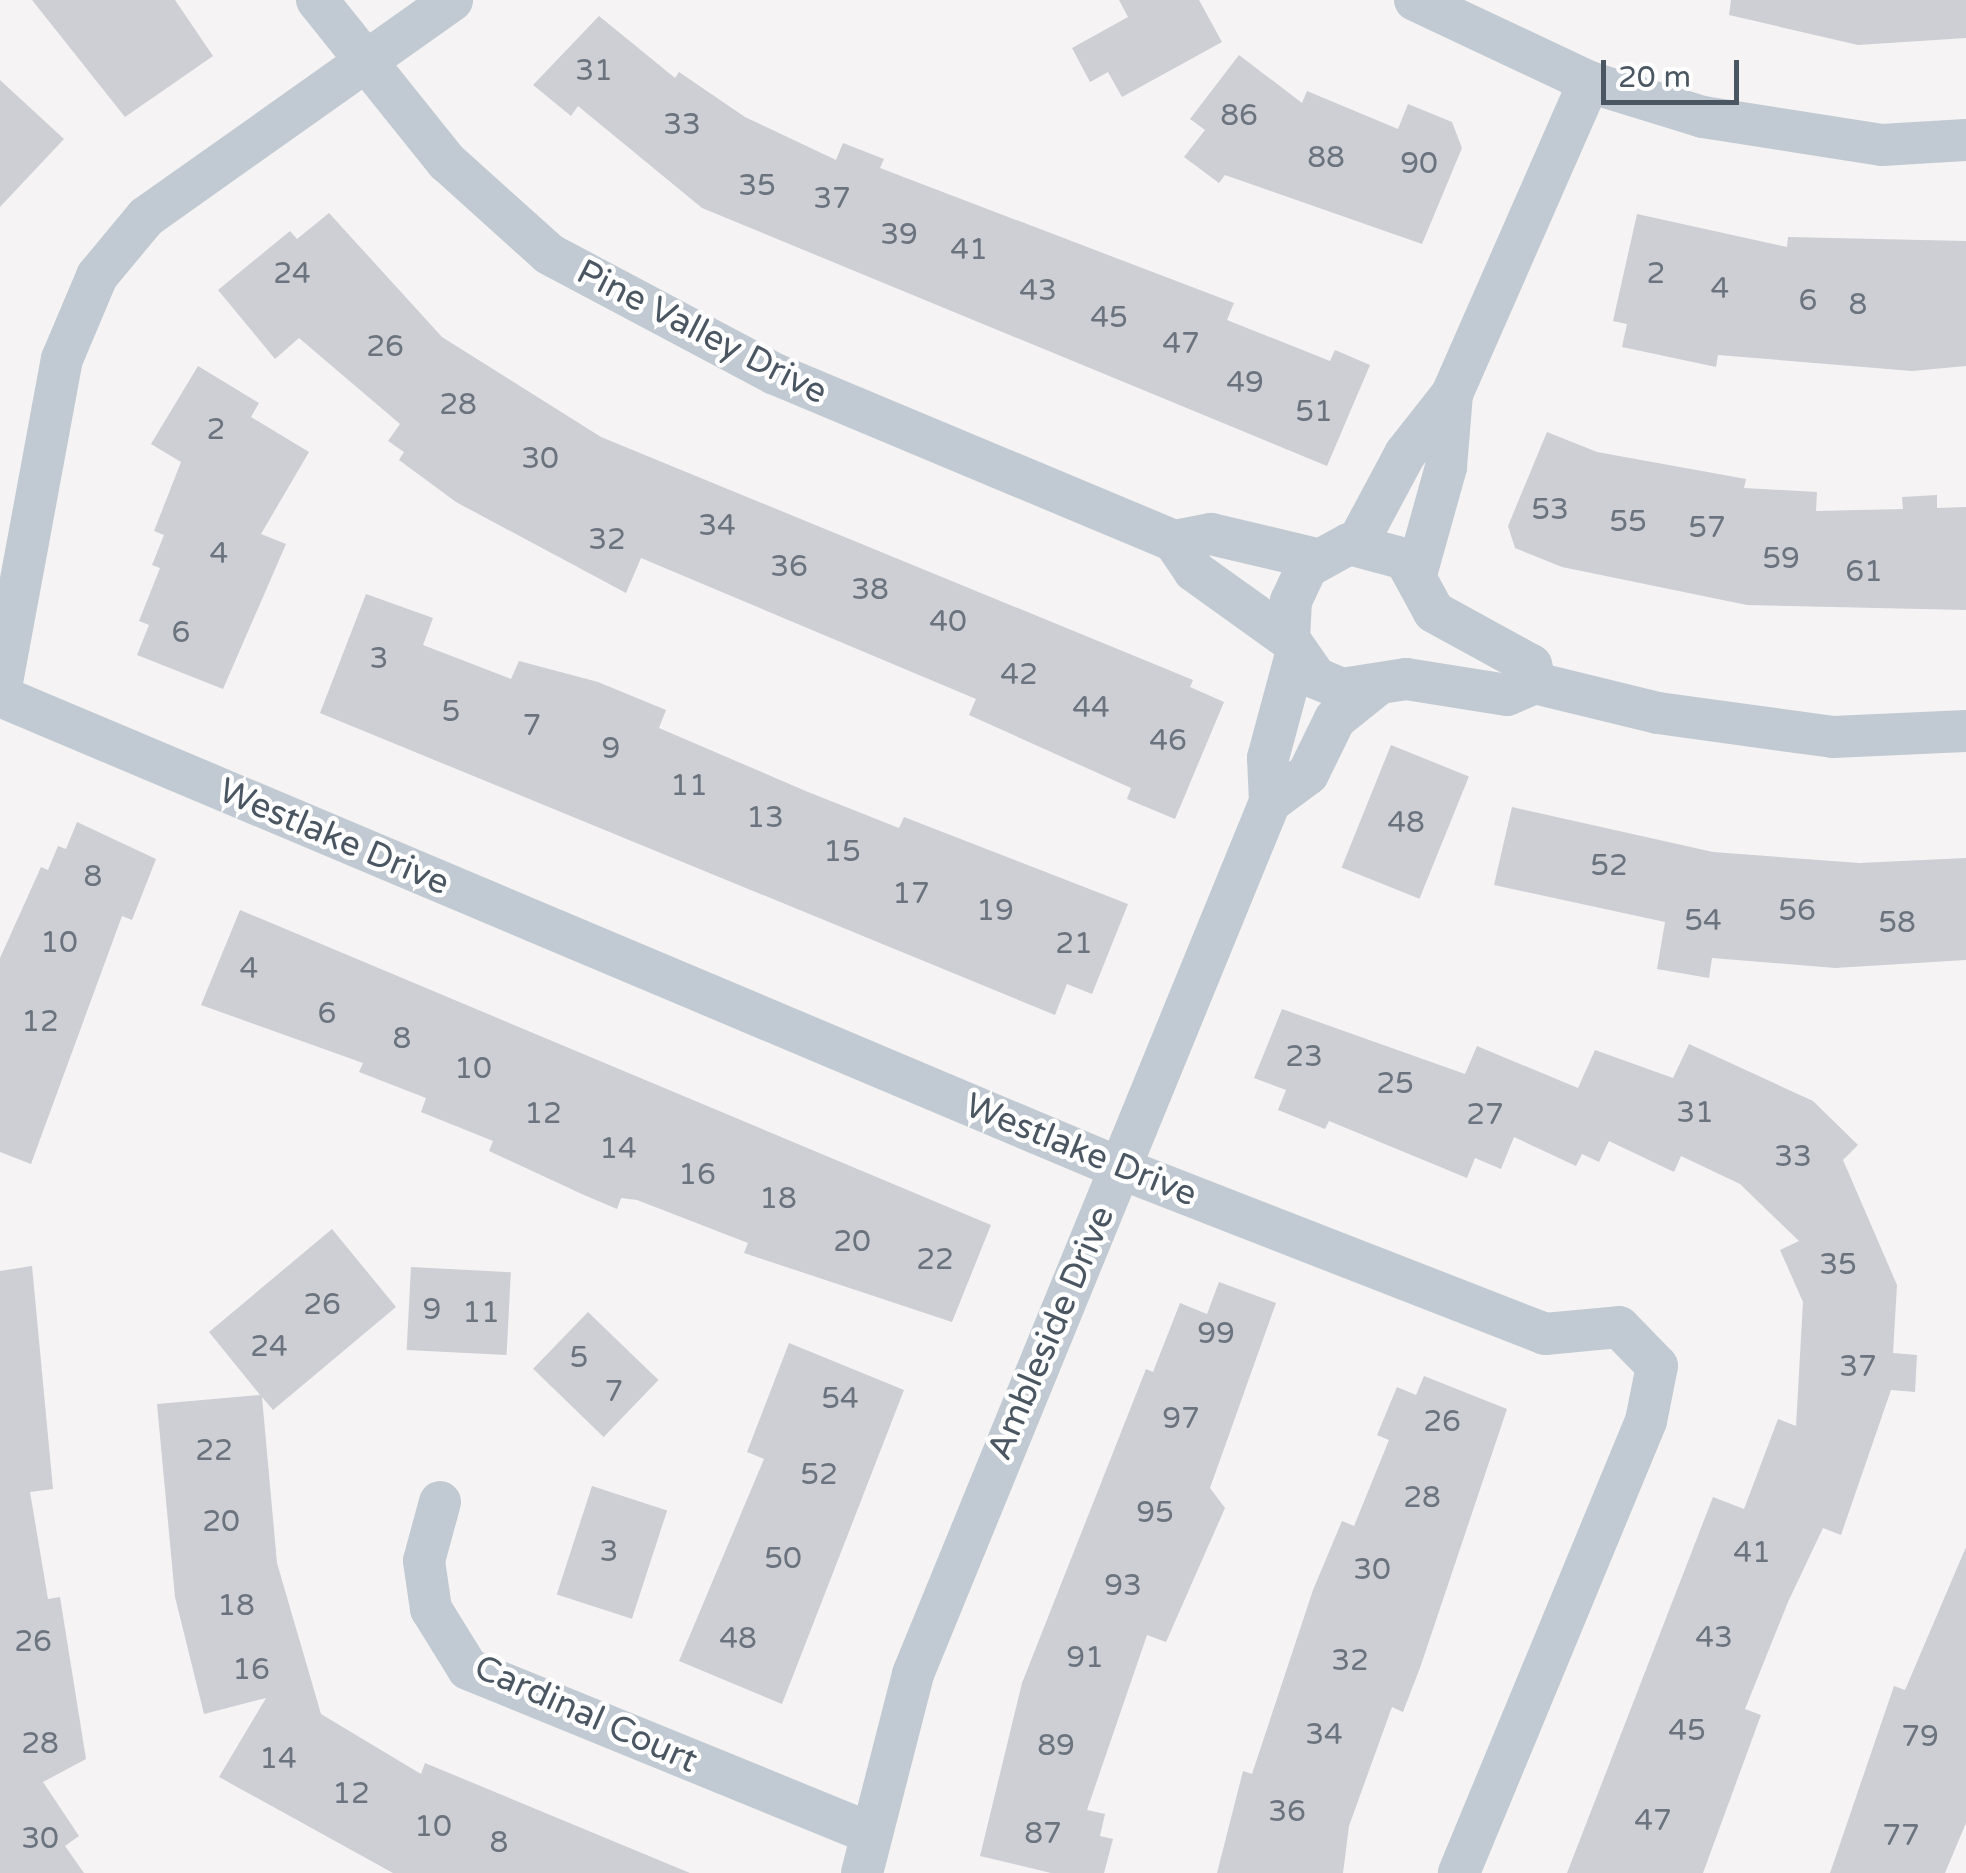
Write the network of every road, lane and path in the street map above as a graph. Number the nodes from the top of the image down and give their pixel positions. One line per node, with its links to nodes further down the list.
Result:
1 (317, 0): 4 (street, Pine Valley Drive)
2 (452, 0): 4 (street)
3 (1415, 0): 5 (street)
4 (362, 65): 8 (street, Pine Valley Drive); 16 (street)
5 (1590, 82): 6 (street); 7 (street)
6 (1966, 140)
7 (1452, 394): 9 (street); 11 (street)
8 (1174, 541): 10 (street, Pine Valley Drive); 13 (street, Pine Valley Drive)
9 (1358, 542): 10 (street); 11 (street)
10 (1317, 559): 13 (street)
11 (1416, 571): 12 (street)
12 (1434, 612): 14 (street); 15 (street)
13 (1293, 646): 14 (street, Pine Valley Drive); 18 (street, Ambleside Drive)
14 (1386, 683): 15 (street, Pine Valley Drive); 18 (street)
15 (1535, 683): 17 (street, Pine Valley Drive)
16 (0, 694): 19 (street, Westlake Drive)
17 (1966, 730)
18 (1270, 802): 19 (street, Ambleside Drive)
19 (1122, 1169): 21 (street, Ambleside Drive); 22 (street, Westlake Drive)
20 (440, 1502): 21 (street, Cardinal Court)
21 (864, 1853)
22 (1460, 1873)

